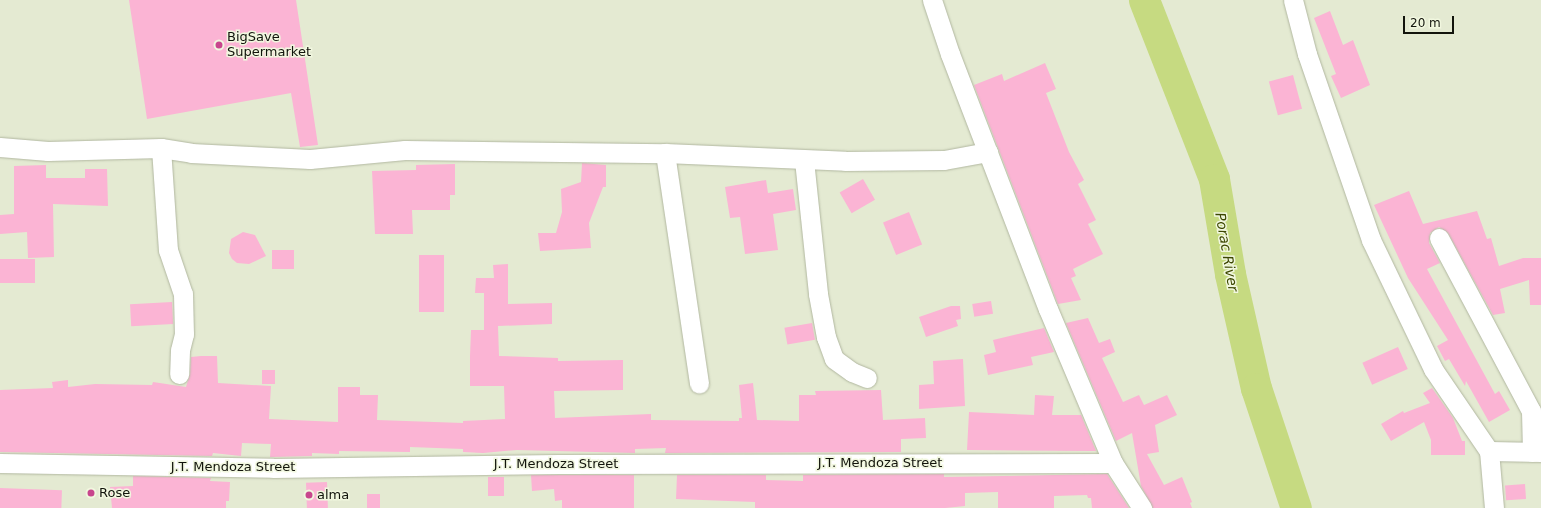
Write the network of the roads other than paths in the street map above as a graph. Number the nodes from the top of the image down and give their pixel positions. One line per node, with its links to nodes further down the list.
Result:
1 (932, 0): 5 (street)
2 (1293, 0): 12 (street)
3 (0, 147): 4 (street)
4 (161, 148): 6 (street); 9 (street)
5 (988, 152): 7 (street); 15 (street)
6 (665, 153): 7 (street); 11 (street)
7 (804, 160): 10 (street)
8 (1439, 238): 13 (street)
9 (179, 374)
10 (866, 378)
11 (699, 384)
12 (1489, 451): 13 (street); 17 (street)
13 (1536, 452)
14 (0, 463): 15 (street, J.T. Mendoza Street)
15 (1113, 463): 16 (street)
16 (1142, 508)
17 (1494, 508)

